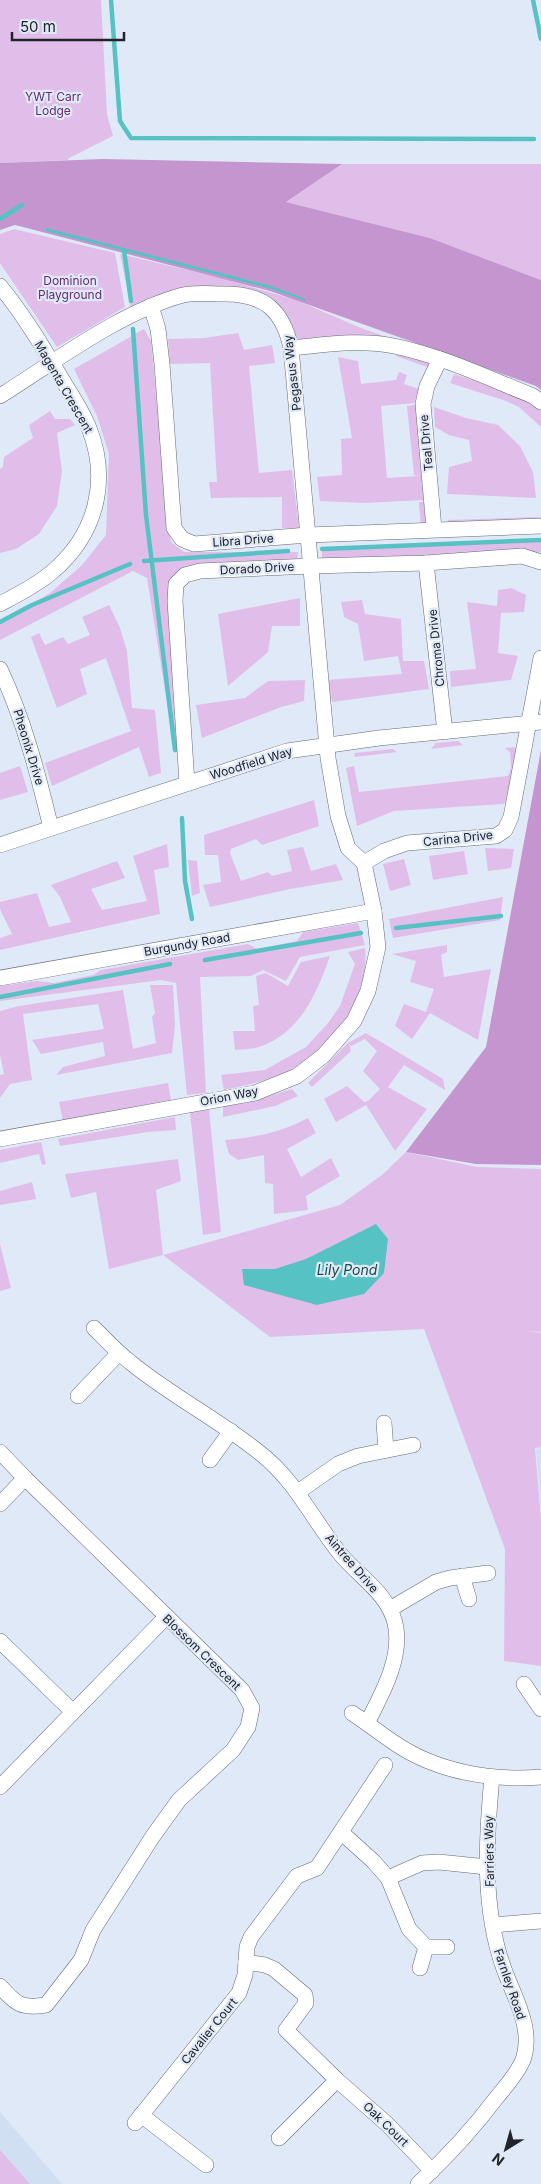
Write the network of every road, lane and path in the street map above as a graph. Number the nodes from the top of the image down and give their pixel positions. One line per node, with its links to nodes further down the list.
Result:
1 (0, 286): 5 (street, Magenta Crescent)
2 (152, 306): 3 (street, Pegasus Way); 5 (street, Pegasus Way); 10 (street, Libra Drive)
3 (291, 348): 4 (street); 10 (street, Pegasus Way)
4 (440, 360): 7 (street); 9 (street, Teal Drive)
5 (53, 364): 6 (street, Pegasus Way); 14 (street, Magenta Crescent)
6 (0, 396)
7 (541, 402)
8 (541, 526): 9 (street, Libra Drive)
9 (434, 529): 10 (street, Libra Drive)
10 (308, 535): 13 (street, Pegasus Way)
11 (541, 562): 12 (street, Dorado Drive)
12 (426, 563): 13 (street, Dorado Drive); 18 (street, Chroma Drive)
13 (311, 566): 19 (street, Pegasus Way); 20 (street, Dorado Drive)
14 (0, 604)
15 (541, 658): 17 (street)
16 (0, 669): 21 (street, Pheonix Drive)
17 (535, 722): 18 (street, Woodfield Way); 23 (street, Carina Drive)
18 (445, 732): 19 (street, Woodfield Way)
19 (327, 744): 20 (street, Woodfield Way); 23 (street)
20 (187, 783): 21 (street, Woodfield Way)
21 (52, 828): 22 (street, Woodfield Way)
22 (0, 845)
23 (364, 863): 24 (street, Orion Way)
24 (374, 911): 25 (street, Burgundy Road); 26 (street, Orion Way)
25 (0, 978)
26 (0, 1139)
27 (94, 1328): 28 (street, Aintree Drive)
28 (119, 1353): 29 (street); 31 (street, Aintree Drive)
29 (78, 1396)
30 (384, 1423): 33 (street)
31 (231, 1431): 35 (street); 37 (street, Aintree Drive)
32 (413, 1445): 33 (street)
33 (386, 1450): 37 (street)
34 (0, 1452): 36 (street, Blossom Crescent)
35 (210, 1460)
36 (25, 1478): 38 (street); 43 (street, Blossom Crescent)
37 (298, 1492): 42 (street, Aintree Drive)
38 (0, 1504)
39 (488, 1573): 40 (street)
40 (462, 1576): 41 (street); 42 (street)
41 (469, 1599)
42 (390, 1609): 49 (street, Aintree Drive)
43 (166, 1617): 47 (street); 63 (street, Blossom Crescent)
44 (0, 1641): 47 (street)
45 (524, 1684): 46 (street)
46 (541, 1709)
47 (74, 1712): 53 (street)
48 (352, 1713): 49 (street)
49 (367, 1723): 51 (street)
50 (385, 1765): 54 (street, Cavalier Court)
51 (492, 1777): 52 (street); 55 (street, Farriers Way)
52 (541, 1777)
53 (0, 1787)
54 (342, 1832): 56 (street); 61 (street, Cavalier Court)
55 (487, 1867): 56 (street); 58 (street, Farriers Way)
56 (388, 1878): 59 (street)
57 (541, 1921): 58 (street)
58 (493, 1925): 67 (street, Farnley Road)
59 (426, 1947): 60 (street); 62 (street)
60 (447, 1947)
61 (246, 1962): 64 (street, Oak Court); 66 (street, Cavalier Court)
62 (420, 1968)
63 (0, 1986)
64 (337, 2080): 65 (street); 67 (street, Oak Court)
65 (279, 2138)
66 (206, 2165)
67 (432, 2171): 68 (street, Farnley Road)
68 (418, 2184)

